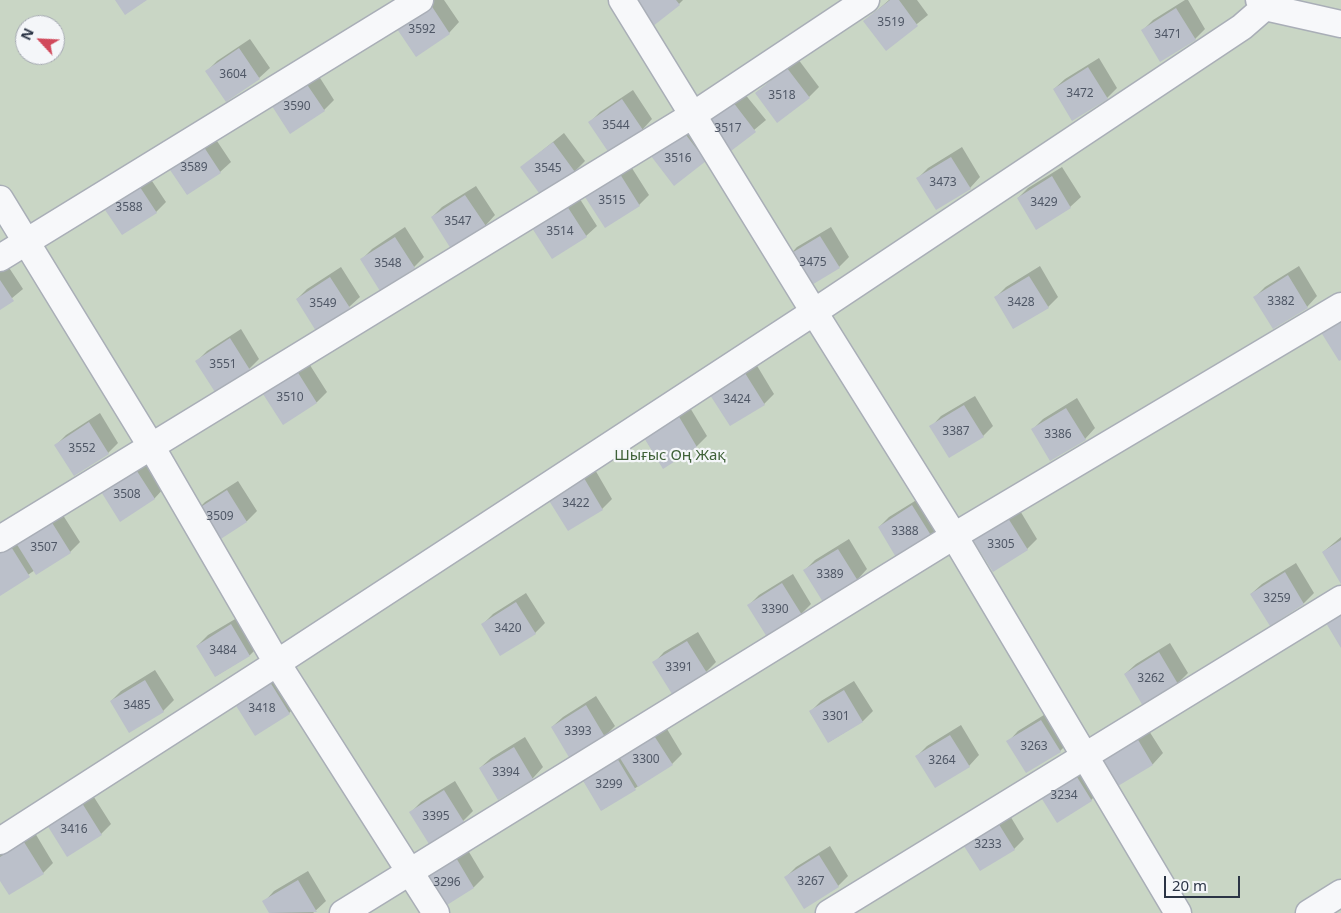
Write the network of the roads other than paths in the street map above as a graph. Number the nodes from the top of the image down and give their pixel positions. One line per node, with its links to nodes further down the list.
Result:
1 (420, 0): 8 (street)
2 (622, 0): 6 (street)
3 (866, 0): 6 (street)
4 (1265, 2): 5 (street); 11 (street)
5 (1341, 24)
6 (693, 115): 11 (street); 12 (street)
7 (0, 200): 8 (street)
8 (27, 242): 9 (street); 12 (street)
9 (0, 258)
10 (1341, 306): 13 (street)
11 (814, 312): 13 (street); 16 (street)
12 (151, 446): 14 (street); 16 (street)
13 (954, 536): 17 (street); 19 (street)
14 (0, 539)
15 (1341, 599): 17 (street)
16 (277, 663): 18 (street); 19 (street)
17 (1084, 756): 23 (street); 24 (street)
18 (0, 841)
19 (410, 872): 21 (street); 22 (street)
20 (1341, 893): 25 (street)
21 (343, 913)
22 (436, 913)
23 (829, 913)
24 (1178, 913)
25 (1308, 913)

